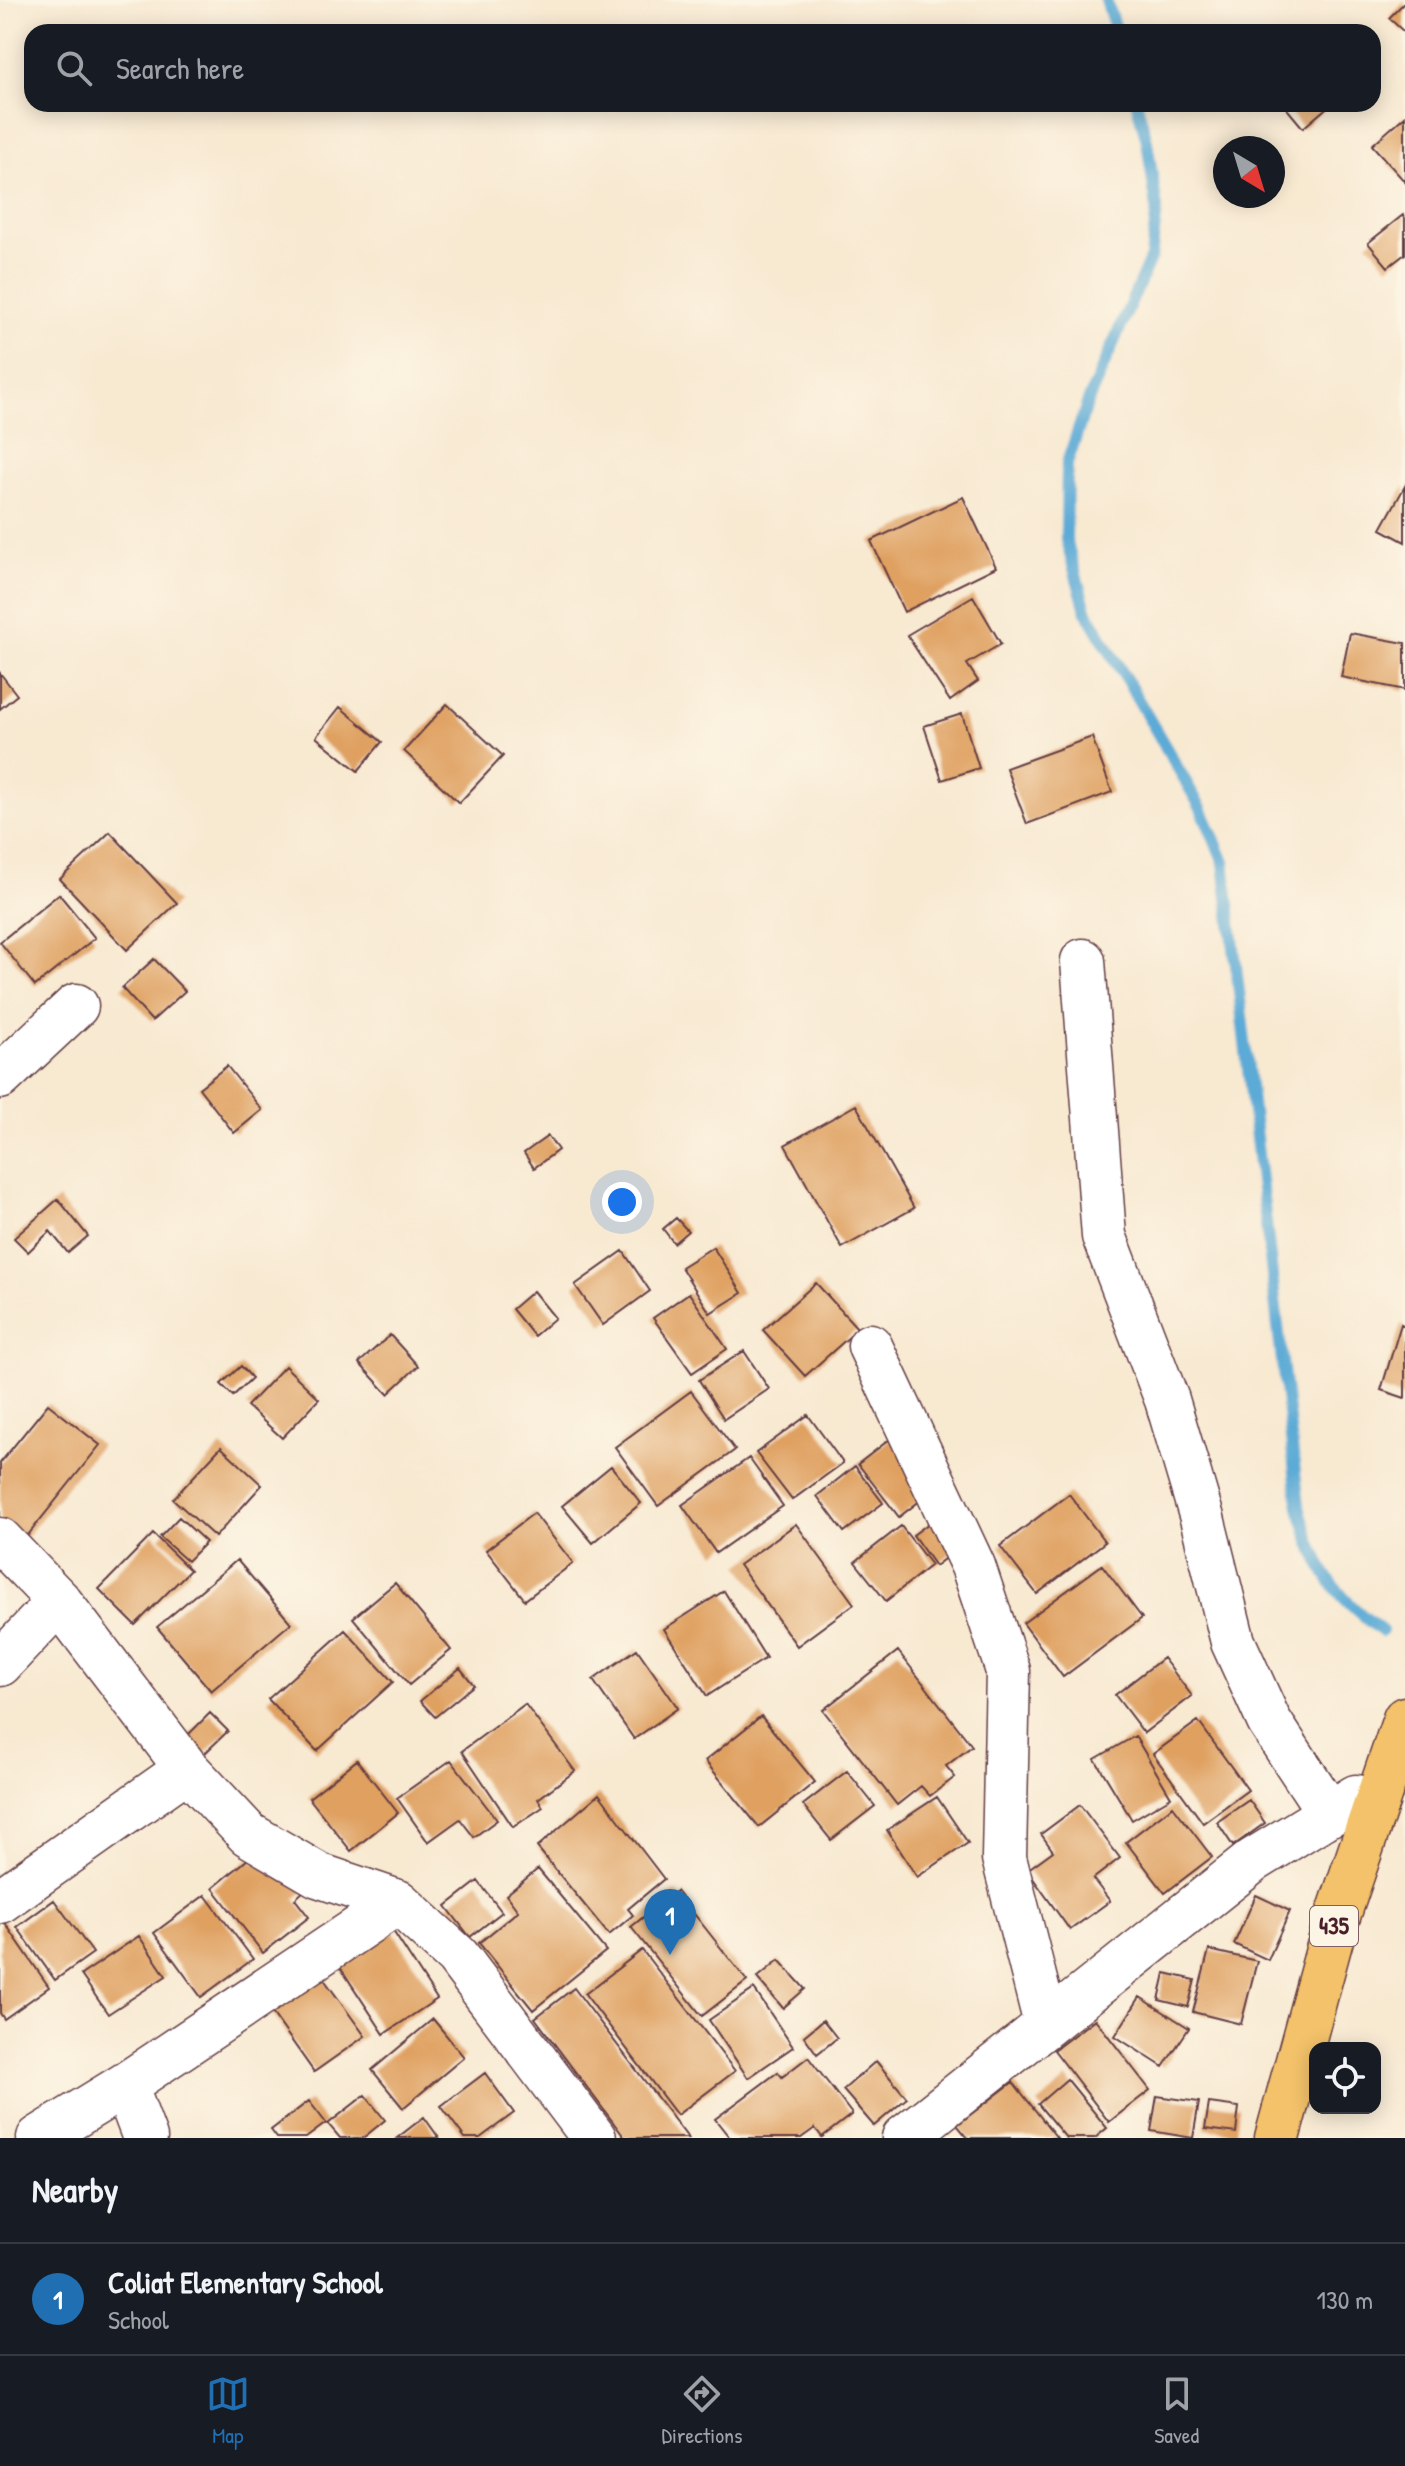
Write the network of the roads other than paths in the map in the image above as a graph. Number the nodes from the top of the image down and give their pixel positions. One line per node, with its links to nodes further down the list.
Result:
1 (1083, 961): 11 (street)
2 (76, 1006): 3 (street)
3 (0, 1077)
4 (870, 1346): 14 (street)
5 (0, 1540): 6 (street)
6 (59, 1601): 7 (street); 9 (street)
7 (0, 1664)
8 (1405, 1719): 10 (main road, 435)
9 (187, 1769): 12 (street); 13 (street)
10 (1384, 1778): 11 (street); 20 (main road, 435)
11 (1330, 1814): 14 (street)
12 (0, 1901)
13 (398, 1902): 15 (street); 18 (street)
14 (1046, 2024): 19 (street)
15 (125, 2085): 16 (street); 17 (street)
16 (39, 2138)
17 (145, 2138)
18 (594, 2138)
19 (904, 2138)
20 (1277, 2138)

